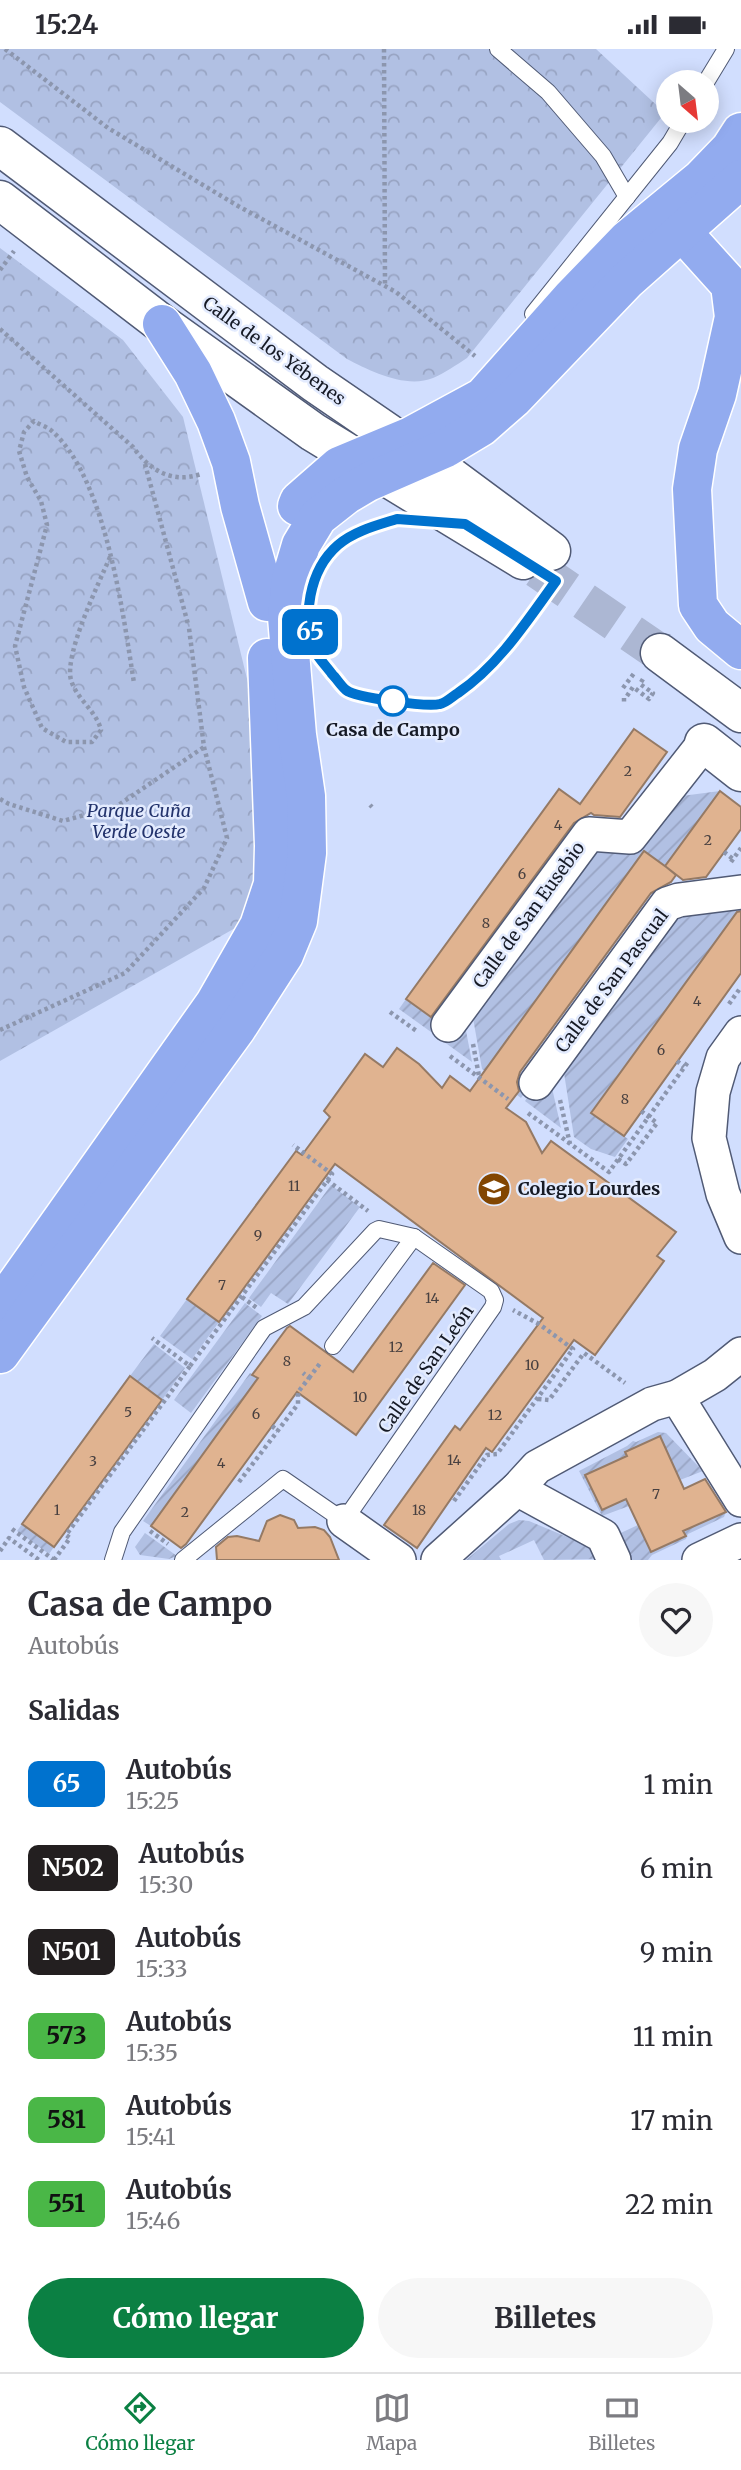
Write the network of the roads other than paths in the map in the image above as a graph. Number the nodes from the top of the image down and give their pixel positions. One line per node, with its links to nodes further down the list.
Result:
1 (498, 49): 8 (lane)
2 (726, 49): 3 (lane)
3 (713, 70)
4 (741, 132): 10 (highway)
5 (676, 133): 8 (lane)
6 (0, 146): 14 (street, Calle de los Yébenes)
7 (741, 179): 10 (highway)
8 (627, 197): 12 (lane)
9 (0, 200): 11 (street, Calle de los Yébenes)
10 (674, 227): 15 (highway); 18 (highway); 19 (highway)
11 (162, 324): 16 (street, Calle de los Yébenes); 17 (highway)
12 (524, 325)
13 (498, 356): 15 (lane)
14 (412, 449): 15 (highway); 15 (street, Calle de los Yébenes); 16 (highway)
15 (466, 452): 16 (street, Calle de los Yébenes)
16 (371, 467): 17 (highway); 32 (highway)
17 (267, 602): 30 (highway)
18 (741, 650)
19 (741, 657)
20 (741, 693): 21 (street)
21 (741, 713)
22 (704, 743): 23 (street); 26 (street, Calle de San Eusebio)
23 (741, 772)
24 (741, 891): 27 (street, Calle de San Pascual)
25 (741, 1033): 29 (street)
26 (445, 1038)
27 (536, 1083)
28 (414, 1237): 31 (lane); 37 (lane, Calle de San León); 39 (lane, Calle de San León)
29 (741, 1237)
30 (0, 1307)
31 (333, 1346)
32 (0, 1354)
33 (741, 1354): 34 (street)
34 (677, 1397): 35 (street); 36 (street)
35 (517, 1489): 42 (street); 43 (street)
36 (741, 1500)
37 (344, 1521): 40 (lane); 41 (street)
38 (741, 1540): 44 (street)
39 (113, 1560)
40 (183, 1560)
41 (399, 1560)
42 (438, 1560)
43 (614, 1560)
44 (699, 1560)

